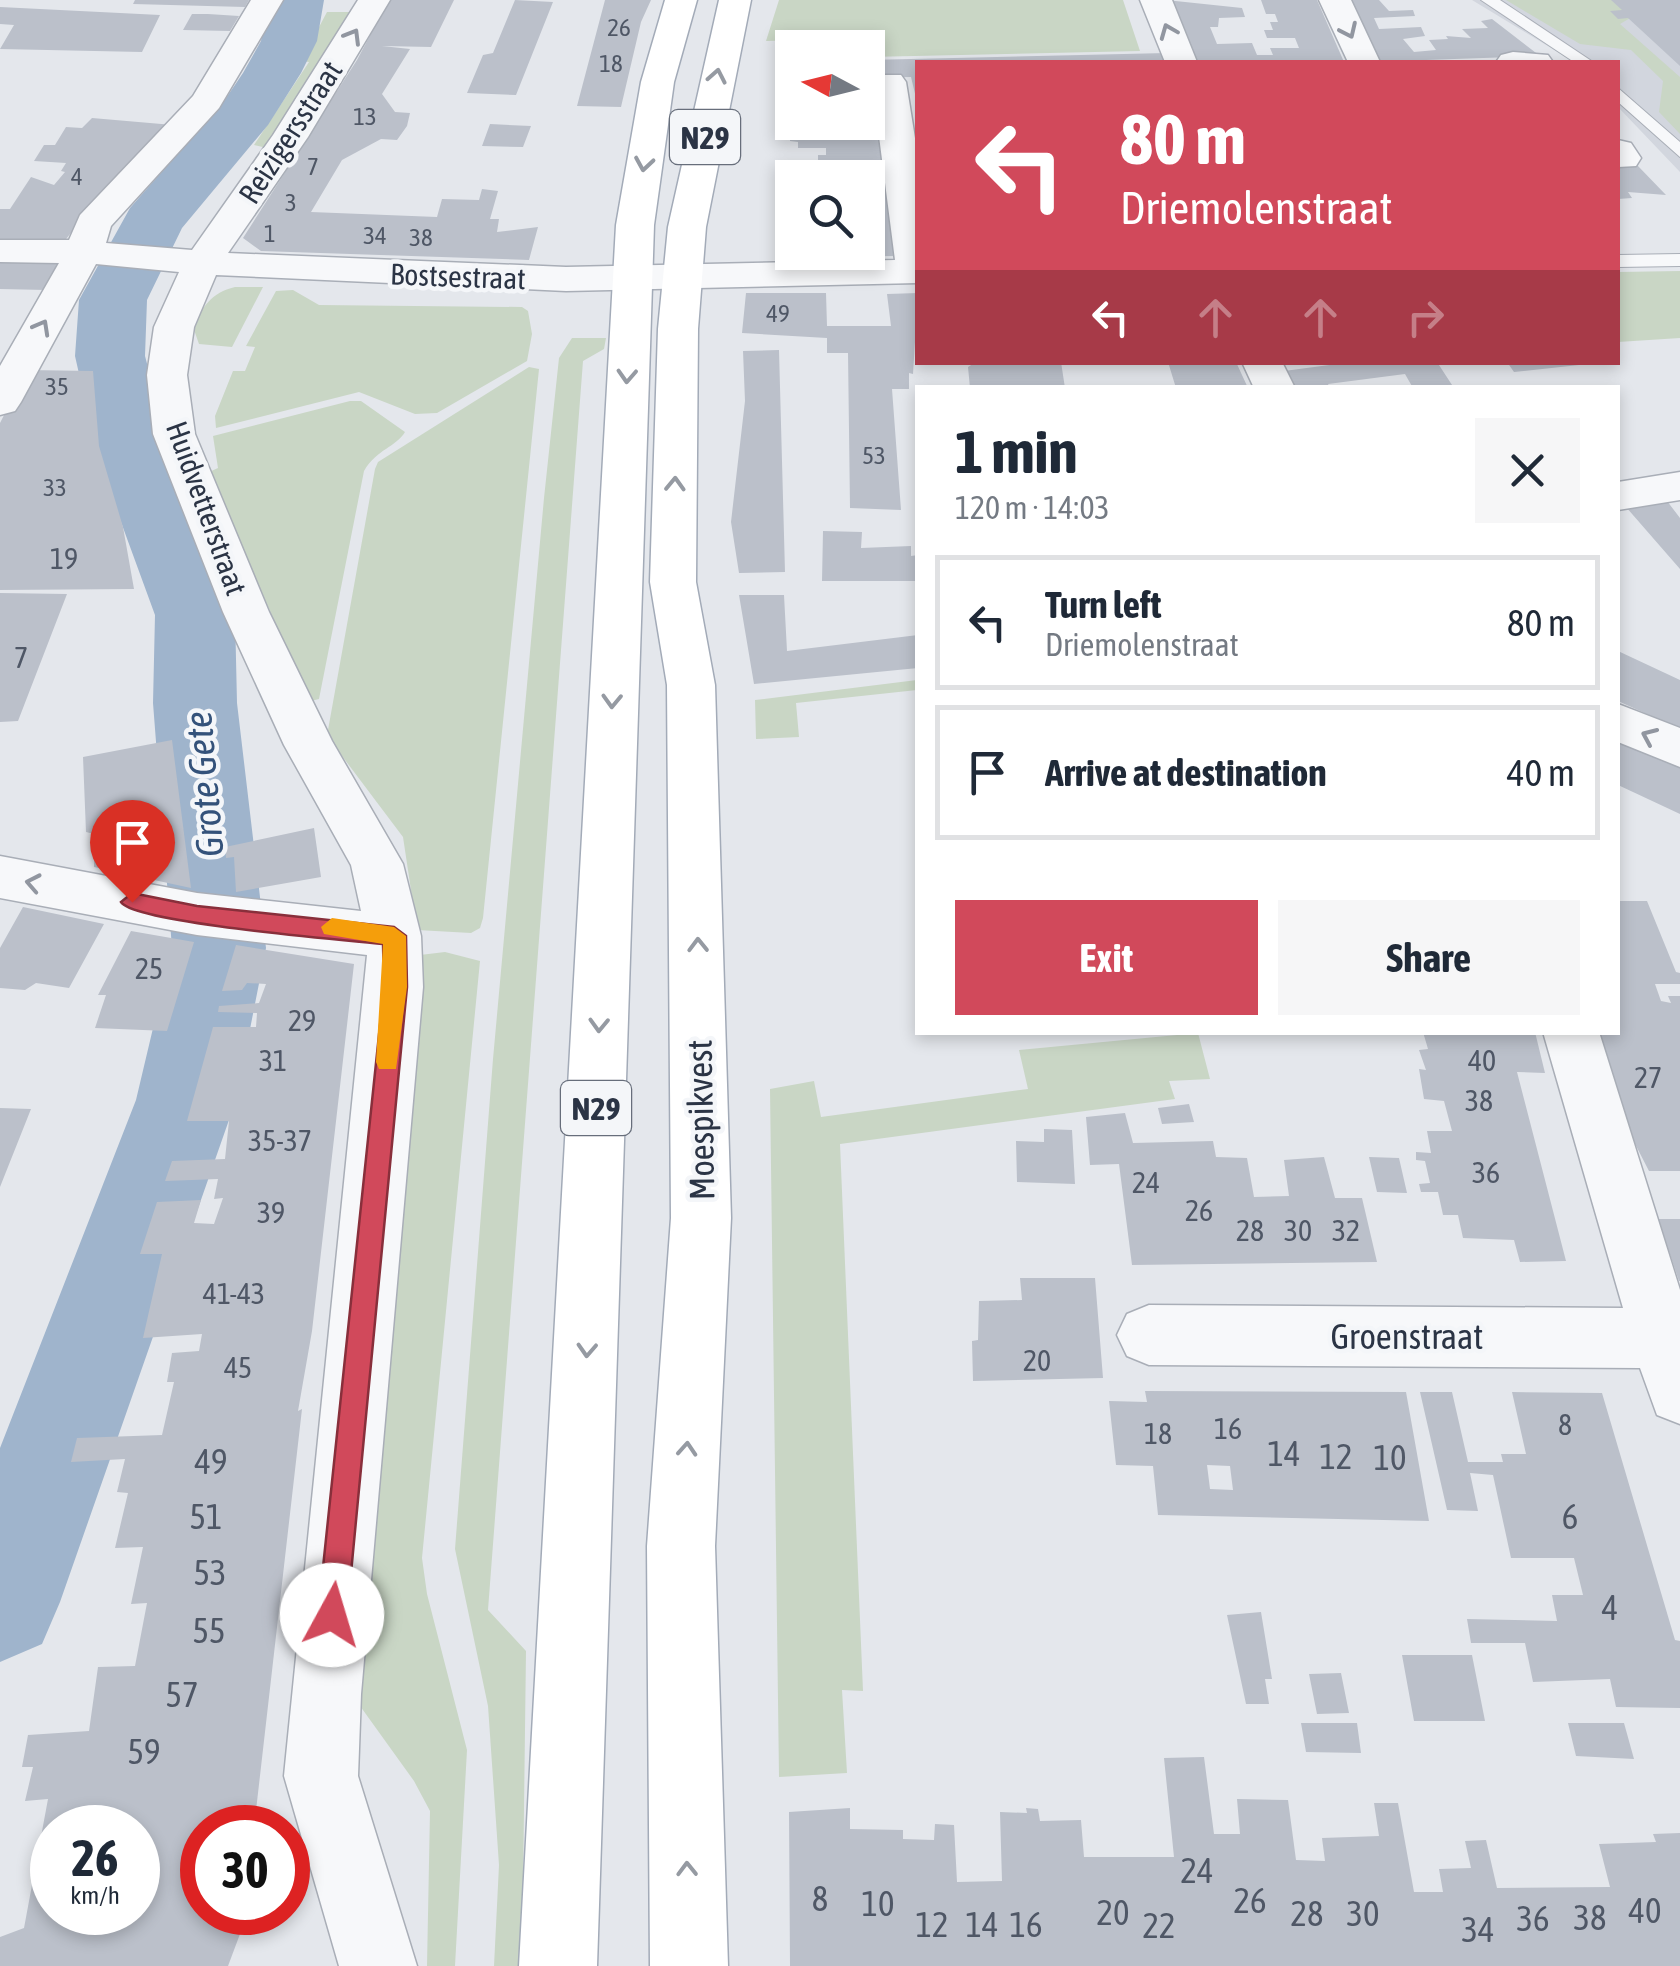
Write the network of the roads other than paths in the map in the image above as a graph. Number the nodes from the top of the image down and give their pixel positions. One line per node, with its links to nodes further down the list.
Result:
1 (267, 0): 15 (street)
2 (374, 0): 19 (street, Reizigersstraat, one-way to 2)
3 (681, 0): 21 (main road, N29, one-way to 21)
4 (735, 0): 21 (main road, N29, one-way to 4)
5 (1156, 0): 8 (street, one-way to 5)
6 (1334, 0): 9 (street, one-way to 9)
7 (1489, 0): 10 (lane)
8 (1180, 60)
9 (1363, 60)
10 (1582, 60)
11 (889, 82): 16 (street)
12 (1620, 95): 13 (lane)
13 (1680, 152)
14 (0, 251): 15 (street, Bostsestraat)
15 (115, 256): 19 (street, Bostsestraat); 22 (street, one-way to 15)
16 (915, 258)
17 (1620, 260): 18 (lane)
18 (1680, 260)
19 (202, 262): 21 (street, Bostsestraat); 28 (street, Huidvetterstraat)
20 (915, 271): 21 (street, Bostsestraat)
21 (658, 277): 33 (main road, N29, one-way to 33); 34 (main road, Moespikvest / N29, one-way to 21)
22 (0, 402)
23 (1680, 486): 24 (street)
24 (1620, 496)
25 (1620, 723): 26 (street, one-way to 25)
26 (1680, 749)
27 (0, 877): 28 (street, one-way to 27)
28 (394, 936): 32 (street, Huidvetterstraat)
29 (1573, 1035): 31 (street, Groenstraat)
30 (1149, 1335): 31 (street, Groenstraat)
31 (1672, 1365)
32 (371, 1940)
33 (558, 1966)
34 (689, 1966)

